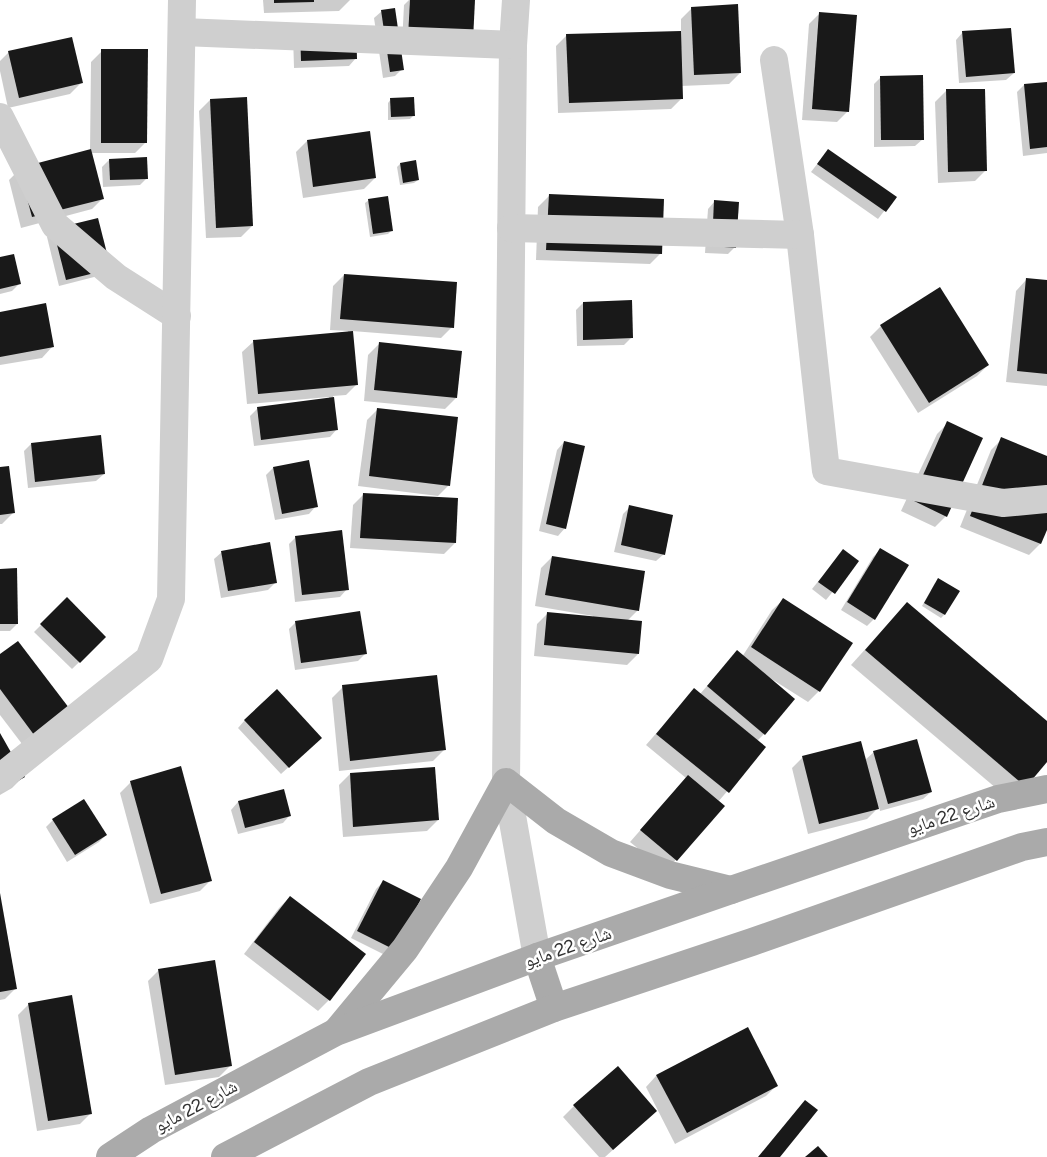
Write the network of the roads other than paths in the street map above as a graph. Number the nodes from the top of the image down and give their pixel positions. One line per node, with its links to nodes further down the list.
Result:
1 (182, 0): 3 (street)
2 (516, 0): 4 (street)
3 (182, 32): 4 (street); 9 (street)
4 (513, 45): 7 (street)
5 (774, 60): 8 (street)
6 (0, 118): 9 (street)
7 (511, 228): 8 (street); 12 (street)
8 (800, 235): 10 (street)
9 (177, 316): 11 (street)
10 (1047, 499)
11 (0, 778)
12 (506, 782): 15 (main road); 16 (street); 18 (main road)
13 (1047, 789): 15 (main road, شارع 22 مايو)
14 (1047, 842): 17 (main road)
15 (731, 890): 16 (main road, شارع 22 مايو)
16 (537, 957): 17 (main road); 18 (main road, شارع 22 مايو)
17 (554, 1008): 20 (main road)
18 (336, 1032): 19 (main road, شارع 22 مايو)
19 (110, 1157)
20 (226, 1157)

